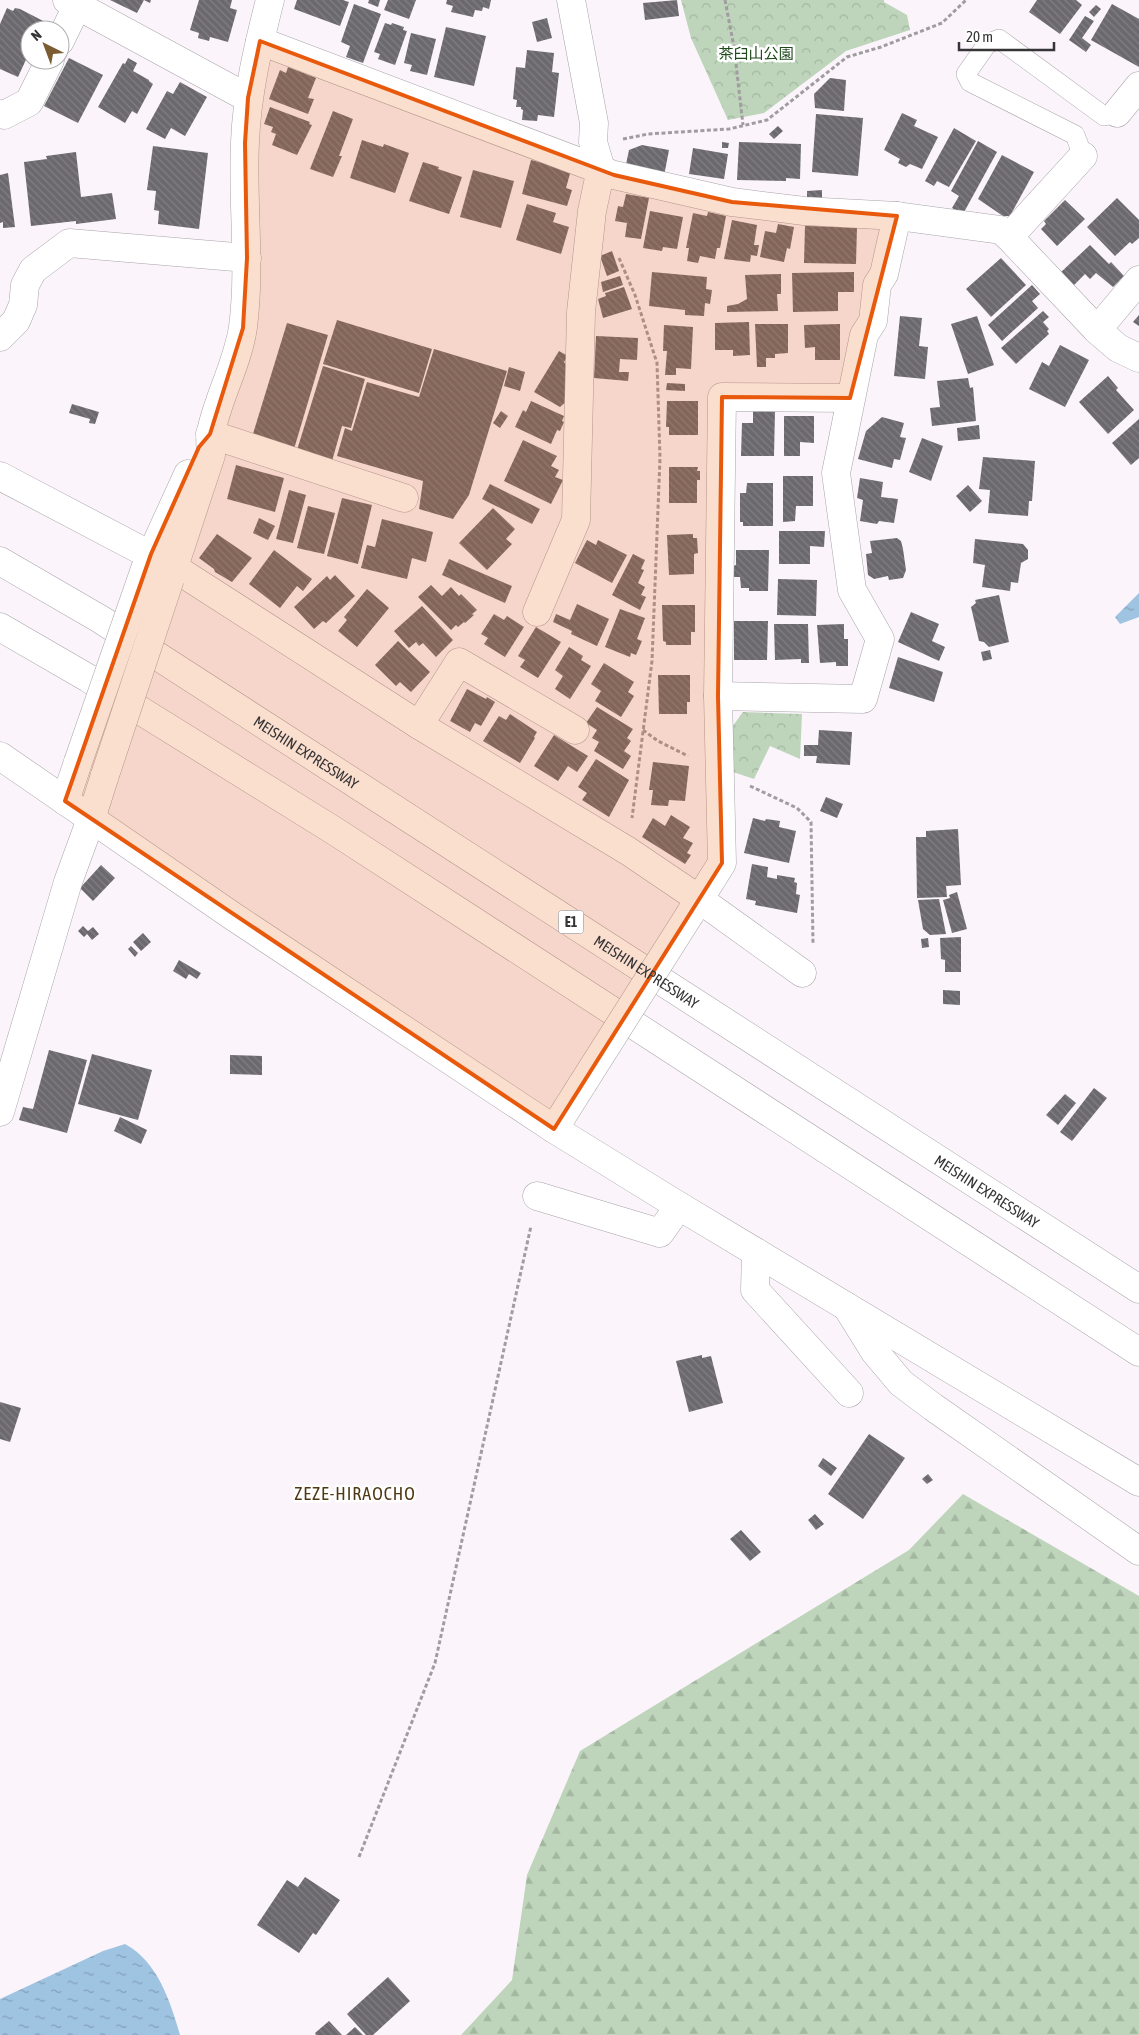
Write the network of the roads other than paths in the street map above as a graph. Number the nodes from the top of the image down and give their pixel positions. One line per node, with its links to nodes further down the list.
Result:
1 (270, 0): 5 (main road)
2 (570, 0): 12 (main road)
3 (72, 3): 4 (main road); 8 (main road)
4 (67, 20)
5 (260, 41): 8 (main road); 12 (main road)
6 (45, 70): 10 (main road)
7 (1139, 86): 9 (main road)
8 (248, 98): 15 (main road)
9 (1117, 113): 11 (lane)
10 (0, 114)
11 (1083, 156): 14 (main road)
12 (601, 169): 13 (main road); 26 (main road)
13 (896, 216): 14 (main road); 20 (main road)
14 (1009, 237): 17 (main road)
15 (247, 258): 18 (main road); 21 (main road)
16 (1139, 280): 17 (main road)
17 (1097, 330): 19 (main road)
18 (0, 337)
19 (1139, 358)
20 (850, 398): 28 (main road); 28 (main road)
21 (210, 434): 23 (main road); 25 (main road)
22 (0, 476): 25 (main road)
23 (404, 498)
24 (0, 561): 41 (main road, MEISHIN EXPRESSWAY / E1)
25 (160, 566): 29 (main road); 32 (main road, bridge); 33 (main road, bridge)
26 (537, 612)
27 (0, 627): 43 (main road)
28 (718, 696): 34 (main road)
29 (419, 725): 30 (main road); 34 (main road)
30 (575, 730)
31 (0, 756): 32 (main road)
32 (65, 801): 33 (main road)
33 (91, 819): 36 (main road); 37 (main road)
34 (695, 907): 35 (main road); 37 (main road, bridge)
35 (802, 973)
36 (0, 1112)
37 (554, 1128): 39 (main road)
38 (538, 1196): 39 (main road)
39 (679, 1206): 40 (main road)
40 (756, 1252): 42 (main road); 44 (main road)
41 (1139, 1289)
42 (847, 1307): 45 (main road); 46 (main road)
43 (1139, 1352)
44 (849, 1393)
45 (1139, 1482)
46 (1139, 1551)

